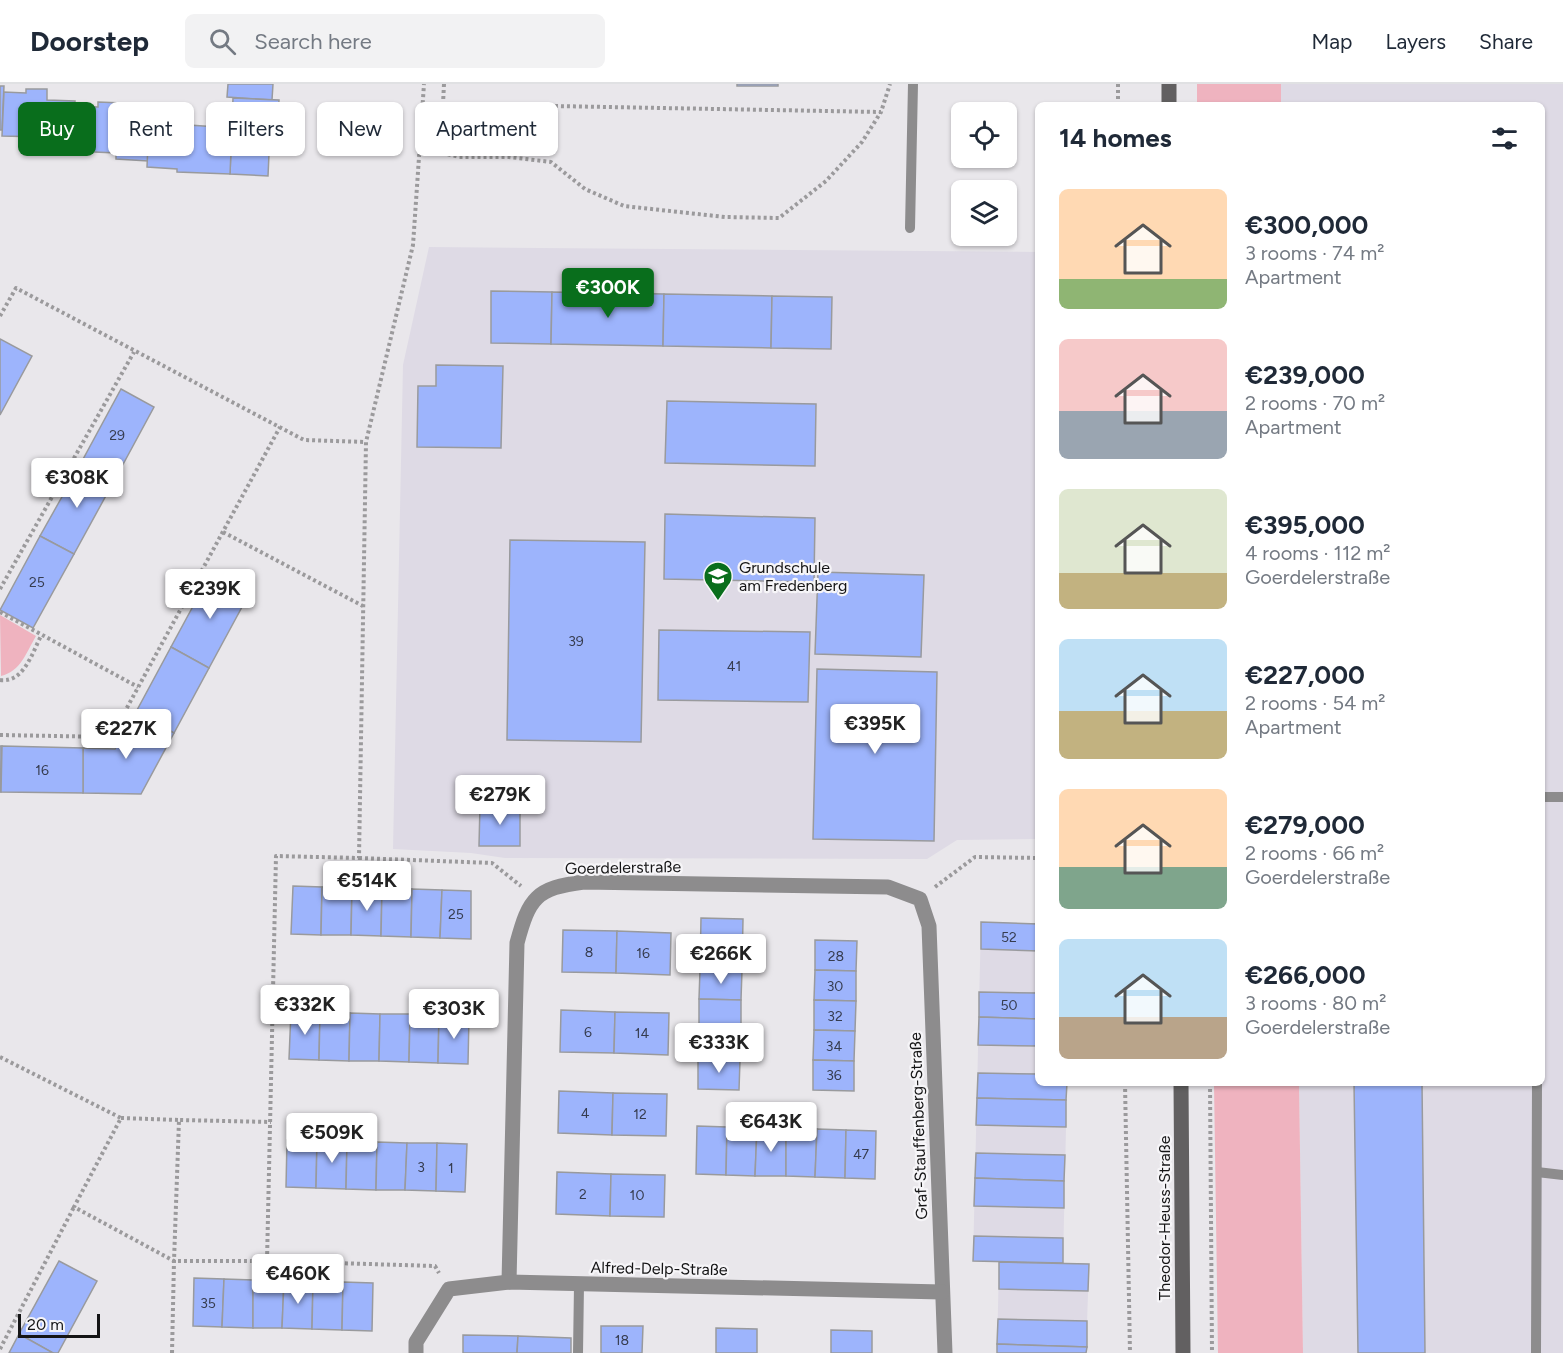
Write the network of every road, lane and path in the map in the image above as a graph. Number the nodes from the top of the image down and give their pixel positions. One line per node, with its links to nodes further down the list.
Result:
1 (424, 84): 17 (path)
2 (444, 84): 7 (path)
3 (890, 84): 11 (path)
4 (913, 84): 13 (lane)
5 (1118, 84): 8 (path)
6 (1169, 84): 9 (street)
7 (443, 102)
8 (1118, 102)
9 (1169, 102)
10 (558, 106): 11 (path)
11 (881, 112): 12 (path)
12 (455, 156)
13 (910, 228)
14 (0, 316): 15 (path)
15 (134, 352): 16 (path); 19 (path)
16 (280, 428): 17 (path); 18 (path)
17 (366, 442): 20 (path)
18 (223, 532): 20 (path); 24 (path)
19 (0, 589)
20 (363, 606): 28 (path)
21 (0, 612): 22 (path)
22 (41, 636): 23 (path); 24 (path)
23 (0, 680)
24 (138, 687): 25 (path)
25 (0, 735)
26 (1545, 797): 27 (lane)
27 (1563, 797)
28 (358, 858): 30 (path); 39 (path)
29 (1035, 858): 31 (path)
30 (535, 898): 31 (street, Goerdelerstraße); 45 (street)
31 (920, 899): 48 (street, Graf-Stauffenberg-Straße)
32 (0, 1057): 37 (path)
33 (1125, 1086): 54 (path)
34 (1181, 1086): 55 (street, Theodor-Heuss-Straße)
35 (1210, 1086): 56 (path)
36 (1538, 1086): 40 (lane)
37 (121, 1118): 38 (path); 42 (path)
38 (179, 1120): 39 (path); 44 (path)
39 (271, 1122): 43 (path)
40 (1537, 1172): 41 (lane); 57 (lane)
41 (1563, 1175)
42 (74, 1207): 44 (path); 49 (path)
43 (267, 1261): 44 (path); 47 (path)
44 (174, 1262): 50 (path)
45 (509, 1282): 46 (street, Alfred-Delp-Straße); 47 (street, Alfred-Delp-Straße)
46 (579, 1285): 48 (street, Alfred-Delp-Straße); 52 (lane)
47 (449, 1289): 51 (street)
48 (942, 1292): 53 (street, Graf-Stauffenberg-Straße)
49 (0, 1349)
50 (172, 1353)
51 (416, 1353)
52 (578, 1353)
53 (945, 1353)
54 (1130, 1353)
55 (1183, 1353)
56 (1212, 1353)
57 (1536, 1353)

